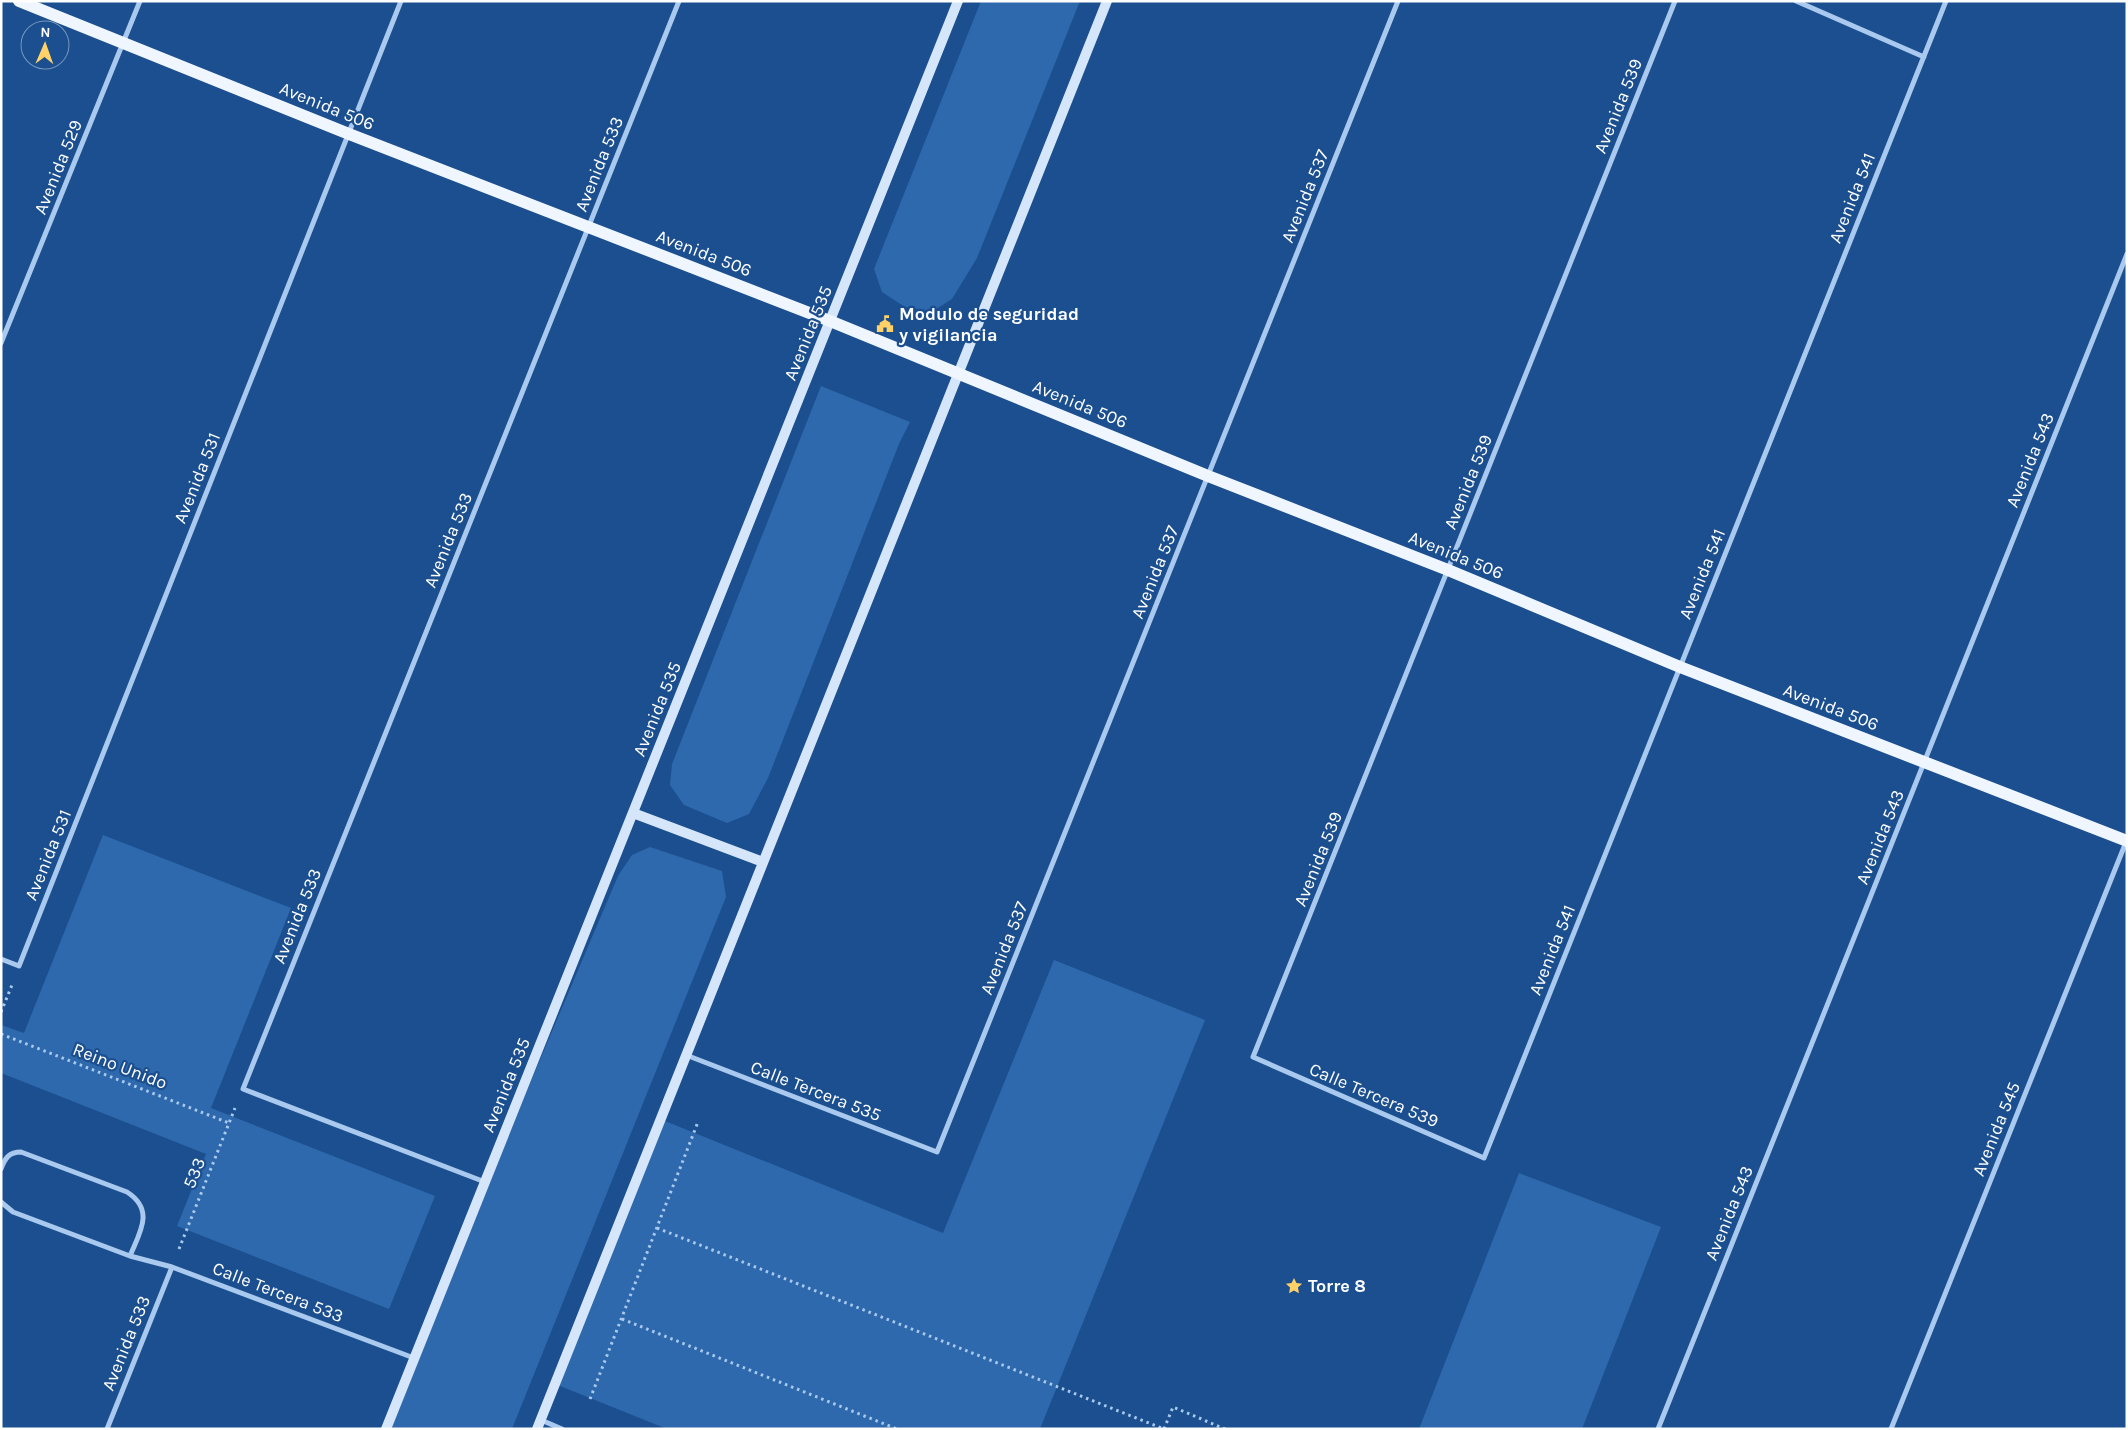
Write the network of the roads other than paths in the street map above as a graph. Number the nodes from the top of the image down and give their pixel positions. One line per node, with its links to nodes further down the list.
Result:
1 (19, 1): 11 (main road, Avenida 506)
2 (140, 1): 11 (street, Avenida 529)
3 (401, 1): 13 (street, Avenida 531)
4 (679, 1): 14 (street, Avenida 533)
5 (958, 1): 16 (street, Avenida 535)
6 (1107, 1): 18 (street)
7 (1398, 1): 19 (street, Avenida 537)
8 (1675, 1): 20 (street, Avenida 539)
9 (1796, 1): 12 (street)
10 (1946, 1): 12 (street, Avenida 541)
11 (123, 43): 13 (main road, Avenida 506); 17 (street, Avenida 529)
12 (1924, 57): 21 (street, Avenida 541)
13 (349, 134): 14 (main road, Avenida 506); 26 (street, Avenida 531)
14 (589, 226): 16 (main road, Avenida 506); 32 (street, Avenida 533)
15 (2127, 254): 22 (street, Avenida 543)
16 (830, 321): 18 (main road, Avenida 506); 23 (street, Avenida 535)
17 (1, 343)
18 (958, 373): 19 (main road, Avenida 506); 25 (street)
19 (1208, 476): 20 (main road, Avenida 506); 29 (street, Avenida 537)
20 (1448, 570): 21 (main road, Avenida 506); 28 (street, Avenida 539)
21 (1680, 666): 22 (main road, Avenida 506); 30 (street, Avenida 541)
22 (1924, 763): 24 (main road, Avenida 506); 41 (street, Avenida 543)
23 (633, 812): 25 (street); 32 (street, Avenida 535)
24 (2126, 840): 42 (street, Avenida 545)
25 (763, 862): 27 (street)
26 (1, 958)
27 (686, 1056): 29 (street, Calle Tercera 535); 37 (street)
28 (1253, 1057): 30 (street, Calle Tercera 539)
29 (937, 1152)
30 (1484, 1158)
31 (1, 1169): 34 (street)
32 (485, 1182): 36 (street, Avenida 535)
33 (1, 1202): 34 (street, Calle Tercera 533)
34 (130, 1256): 35 (street, Calle Tercera 533)
35 (172, 1267): 36 (street, Calle Tercera 533); 38 (street, Avenida 533)
36 (414, 1358): 39 (street, Avenida 535)
37 (538, 1424): 40 (street)
38 (107, 1429)
39 (386, 1429)
40 (562, 1429)
41 (1658, 1429)
42 (1891, 1429)

